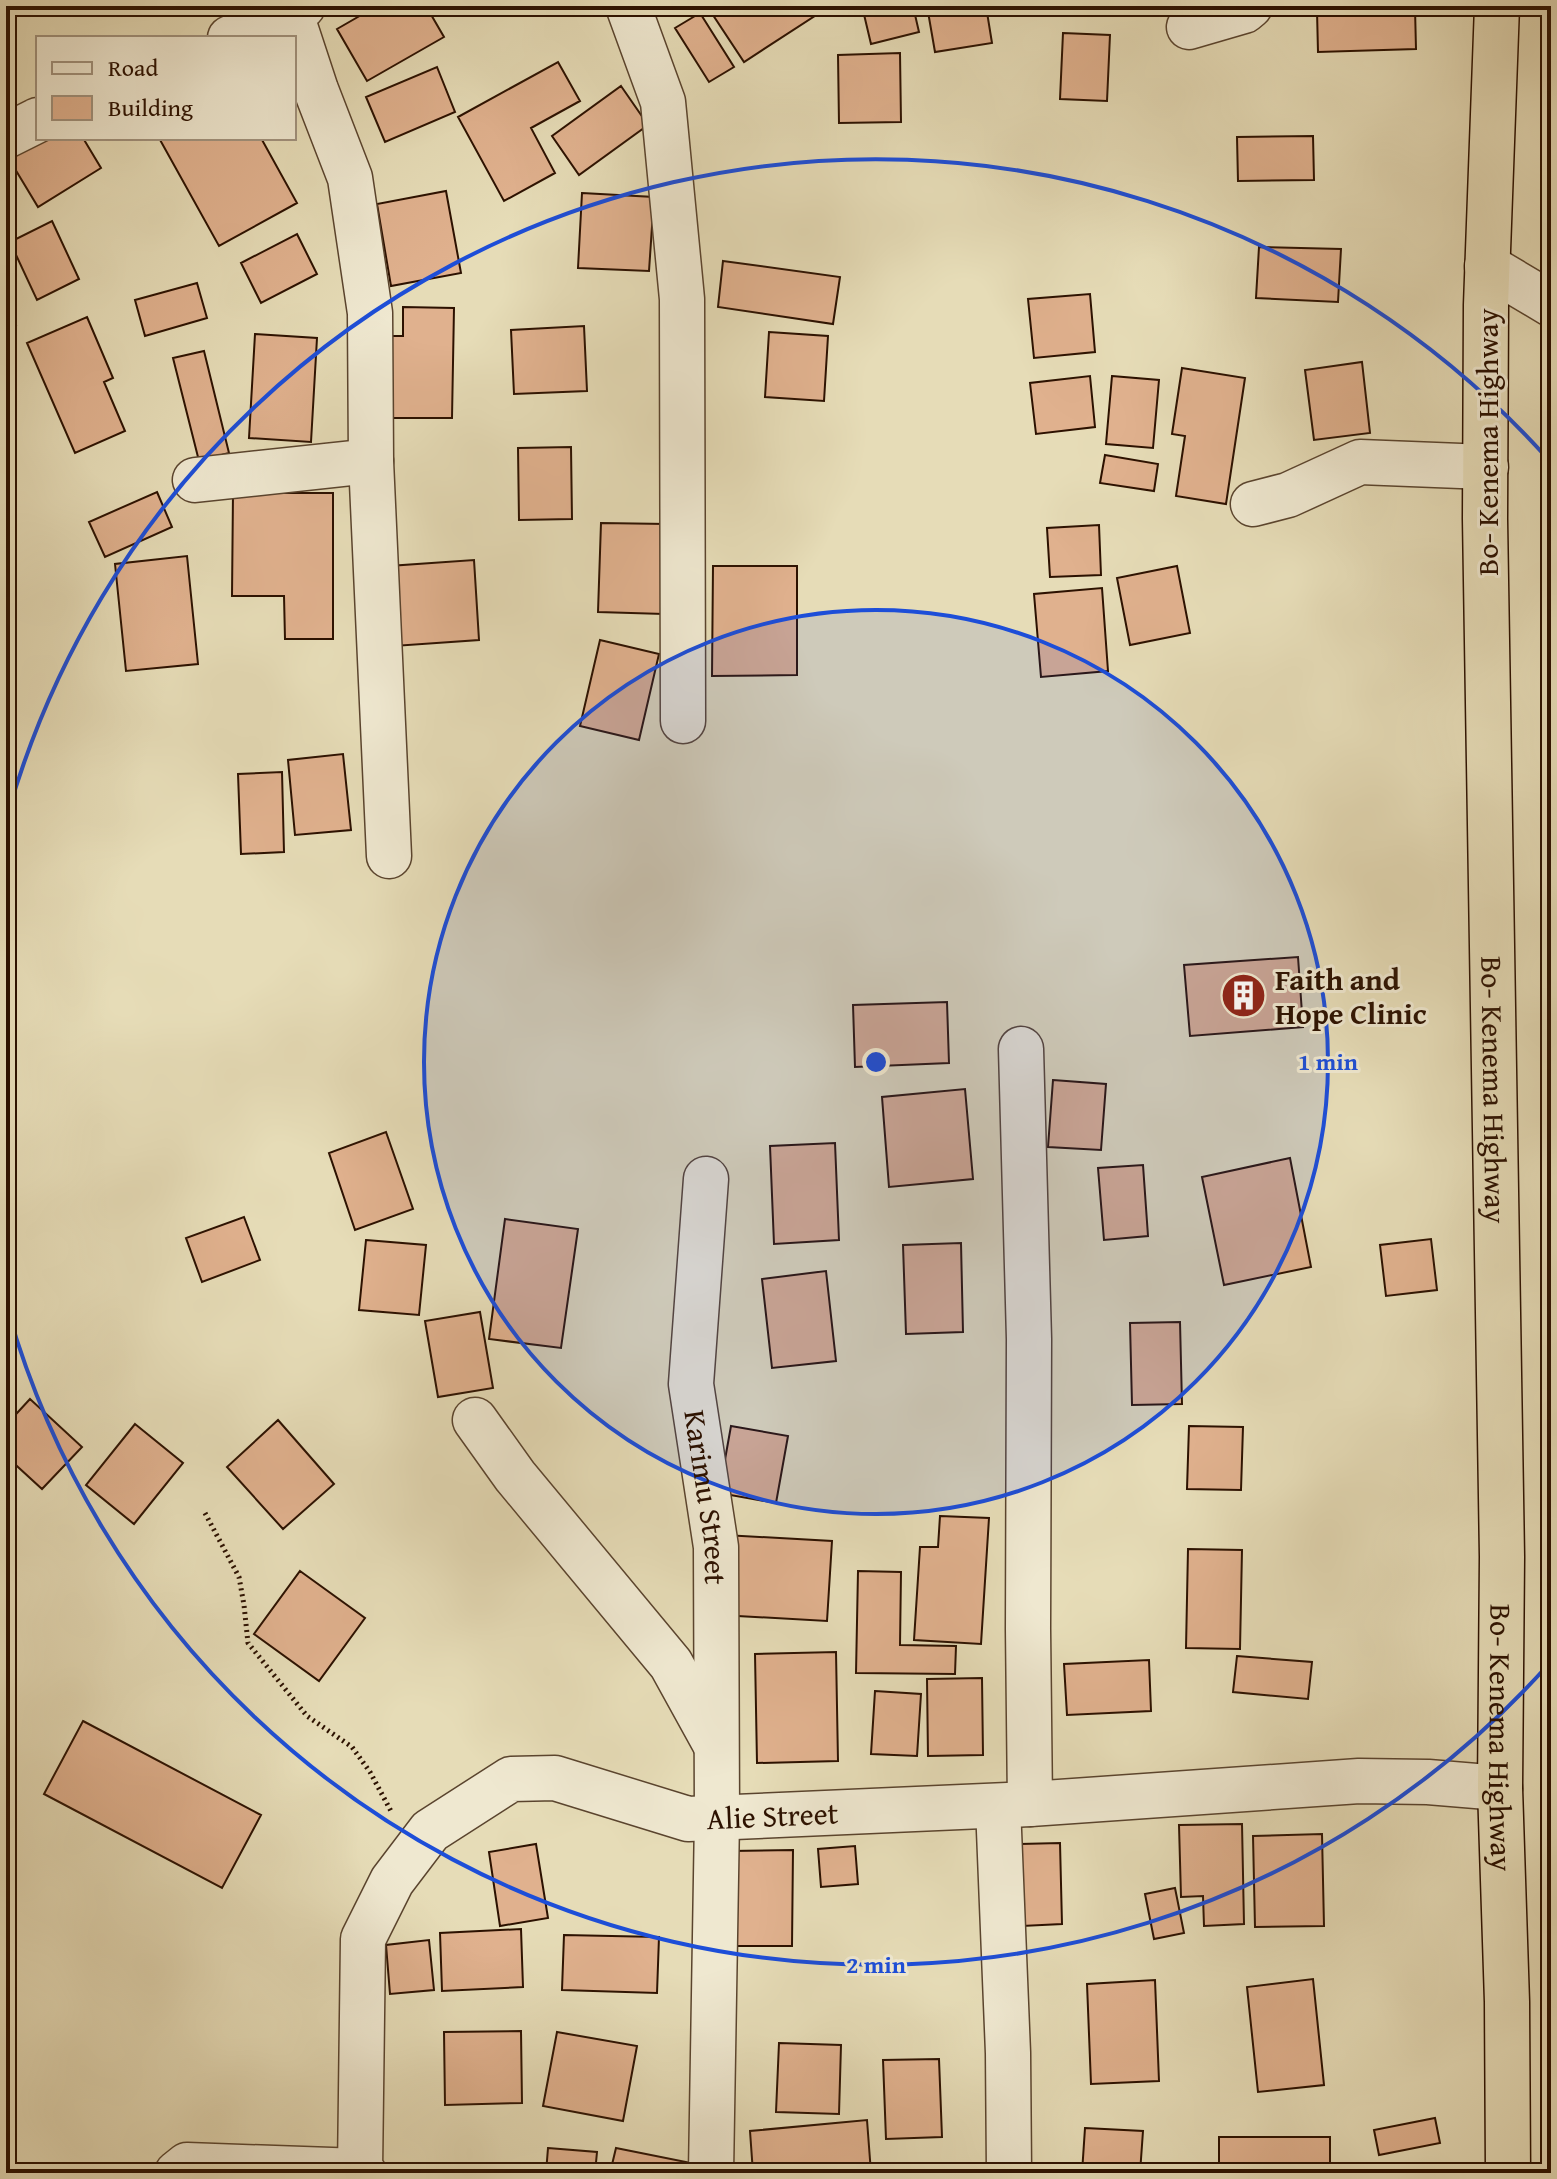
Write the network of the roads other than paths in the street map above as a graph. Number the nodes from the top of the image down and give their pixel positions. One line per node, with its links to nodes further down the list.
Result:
1 (628, 6): 15 (street)
2 (1250, 6): 5 (street)
3 (1497, 6): 9 (highway, Bo- Kenema Highway)
4 (293, 9): 6 (street); 11 (street)
5 (1189, 27)
6 (234, 36)
7 (36, 121): 8 (street)
8 (6, 136)
9 (1487, 266): 10 (street); 12 (highway, Bo- Kenema Highway)
10 (1551, 304)
11 (371, 461): 13 (street); 16 (street)
12 (1486, 467): 14 (street); 21 (highway, Bo- Kenema Highway)
13 (195, 480)
14 (1253, 504)
15 (683, 721)
16 (389, 856)
17 (1021, 1049): 22 (street)
18 (706, 1179): 20 (street, Karimu Street)
19 (475, 1420): 20 (street)
20 (717, 1748): 23 (street, Karimu Street)
21 (1500, 1788): 22 (street, Alie Street); 28 (highway, Bo- Kenema Highway)
22 (1014, 1805): 23 (street, Alie Street); 27 (street)
23 (717, 1818): 24 (street, Alie Street); 26 (street, Karimu Street)
24 (362, 2172): 25 (street)
25 (177, 2173)
26 (711, 2173)
27 (1009, 2173)
28 (1508, 2173)

